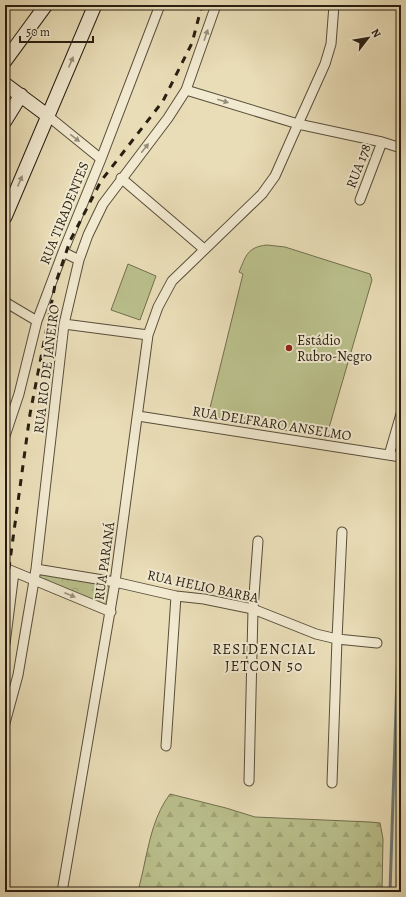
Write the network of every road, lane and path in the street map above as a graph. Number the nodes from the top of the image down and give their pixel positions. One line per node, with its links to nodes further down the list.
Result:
1 (46, 5): 6 (main road)
2 (95, 5): 10 (main road, one-way to 2)
3 (160, 5): 15 (street, RUA TIRADENTES)
4 (216, 5): 8 (street, RUA RIO DE JANEIRO, one-way to 4)
5 (334, 5): 12 (street, RUA PARANÁ)
6 (5, 62)
7 (5, 84): 9 (main road)
8 (186, 90): 12 (street, one-way to 12); 16 (street, RUA RIO DE JANEIRO, one-way to 8)
9 (21, 95): 10 (main road); 11 (main road)
10 (48, 116): 15 (street, one-way to 15); 18 (main road, one-way to 10)
11 (5, 121)
12 (298, 124): 13 (street); 19 (street, RUA PARANÁ)
13 (382, 142): 14 (street); 17 (street, RUA 178)
14 (401, 148)
15 (101, 159): 20 (street, RUA TIRADENTES)
16 (121, 178): 19 (street); 21 (street, RUA RIO DE JANEIRO)
17 (360, 200)
18 (5, 217)
19 (204, 249): 25 (street, RUA PARANÁ)
20 (63, 252): 21 (street); 23 (street, RUA TIRADENTES)
21 (79, 260): 24 (street, RUA RIO DE JANEIRO)
22 (5, 302): 23 (street)
23 (37, 321): 28 (street, RUA TIRADENTES)
24 (64, 324): 25 (street); 34 (street, RUA RIO DE JANEIRO)
25 (148, 335): 27 (street, RUA PARANÁ)
26 (401, 414): 29 (street)
27 (138, 416): 29 (street, RUA DELFRARO ANSELMO); 37 (street, RUA PARANÁ)
28 (5, 436)
29 (389, 455): 30 (street, RUA DELFRARO ANSELMO)
30 (401, 457)
31 (342, 532): 41 (street)
32 (258, 541): 39 (street)
33 (5, 568): 35 (street)
34 (36, 569): 36 (street, RUA RIO DE JANEIRO); 37 (street, RUA HELIO BARBA)
35 (14, 572): 36 (street); 43 (street)
36 (34, 580): 40 (street, one-way to 40); 44 (street, RUA RIO DE JANEIRO)
37 (115, 582): 38 (street, RUA HELIO BARBA); 40 (street, RUA PARANÁ)
38 (176, 596): 39 (street, RUA HELIO BARBA); 45 (street)
39 (253, 609): 41 (street, RUA HELIO BARBA); 46 (street)
40 (111, 612): 48 (street, RUA PARANÁ)
41 (337, 639): 42 (street, RUA HELIO BARBA); 47 (street)
42 (377, 643)
43 (5, 644)
44 (5, 723)
45 (166, 746)
46 (249, 781)
47 (332, 783)
48 (62, 892)

